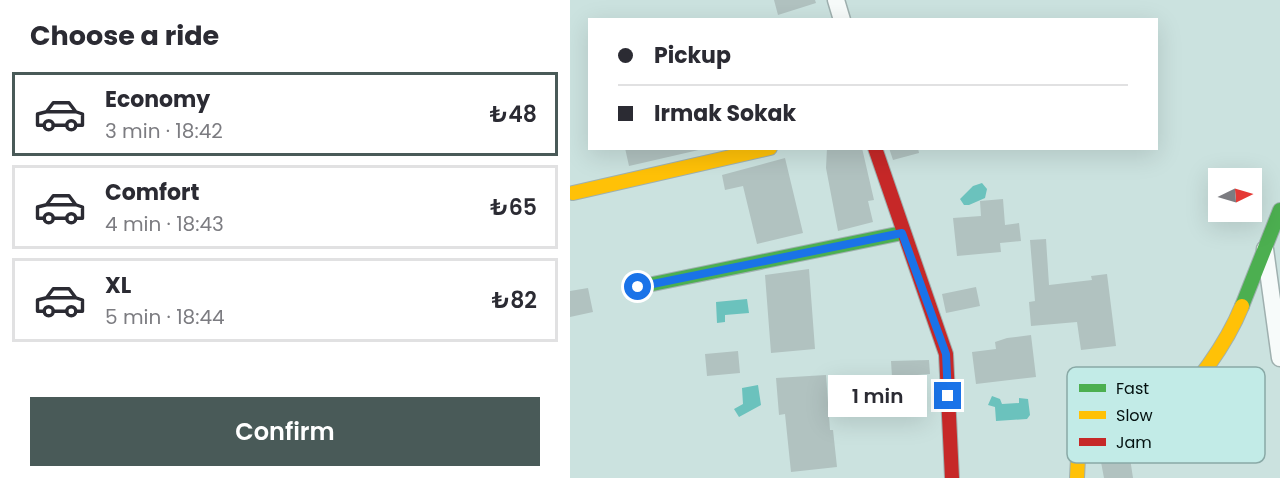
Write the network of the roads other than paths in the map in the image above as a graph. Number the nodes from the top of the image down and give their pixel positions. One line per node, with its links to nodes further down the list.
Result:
1 (836, 0): 2 (street)
2 (841, 18)
3 (761, 150): 5 (street)
4 (876, 150): 7 (street)
5 (573, 194)
6 (1280, 210): 8 (street)
7 (902, 233): 9 (street); 13 (street)
8 (1265, 249): 10 (street); 11 (street)
9 (638, 287)
10 (1280, 358)
11 (1205, 367)
12 (1078, 463): 14 (street)
13 (952, 478)
14 (1077, 478)

